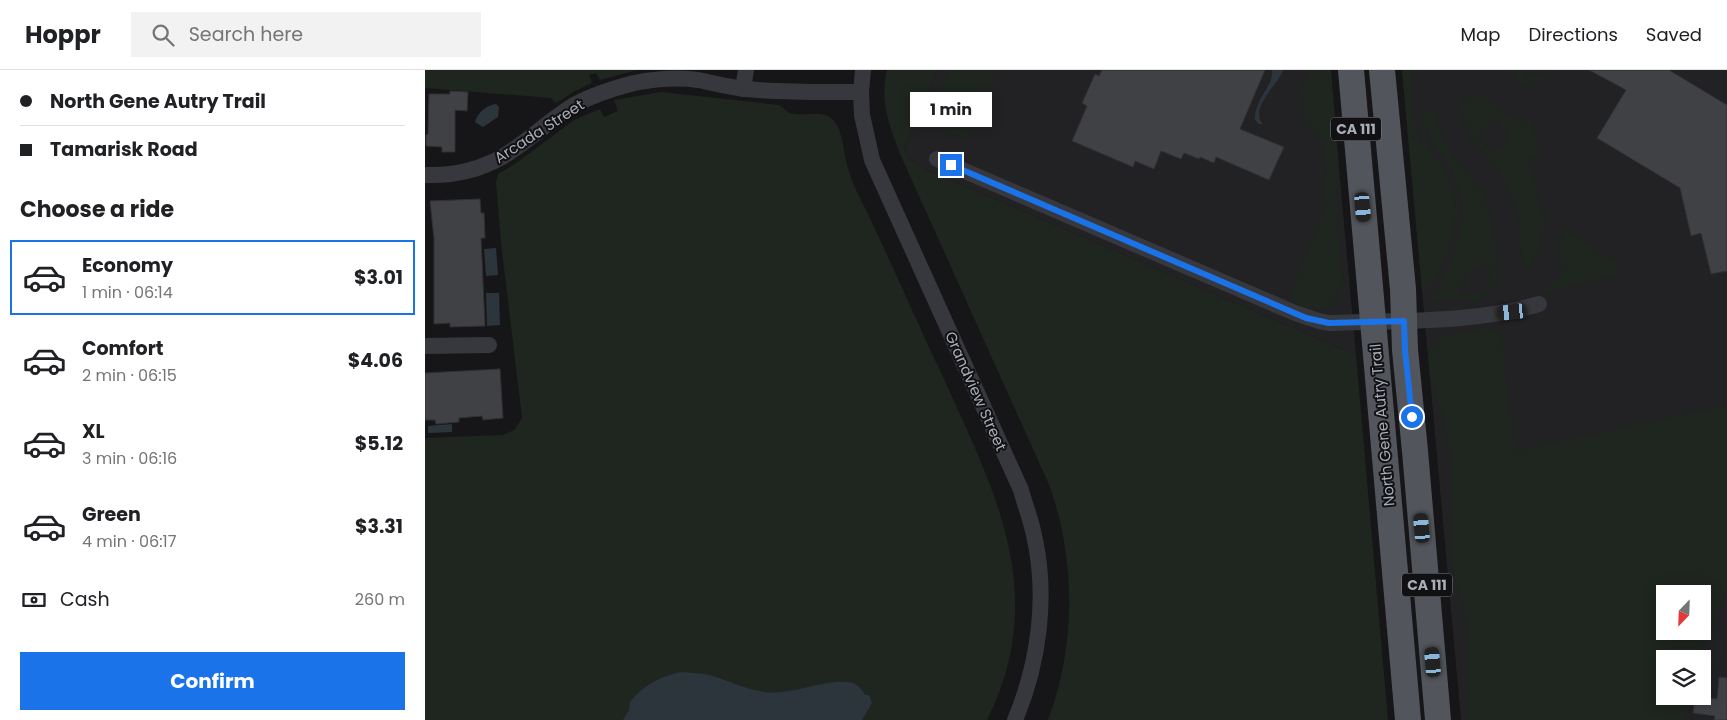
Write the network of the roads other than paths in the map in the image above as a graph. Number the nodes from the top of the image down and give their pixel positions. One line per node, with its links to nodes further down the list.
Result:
1 (746, 70): 5 (street)
2 (863, 70): 6 (street, Grandview Street)
3 (1351, 70): 11 (main road, North Gene Autry Trail / CA 111)
4 (1382, 70): 10 (main road, North Gene Autry Trail / CA 111)
5 (743, 89): 6 (street, Arcada Street); 8 (street, Arcada Street)
6 (861, 92): 14 (street, Grandview Street)
7 (937, 159): 11 (street)
8 (425, 175)
9 (1539, 304): 10 (street)
10 (1404, 321): 11 (street); 16 (main road, North Gene Autry Trail / CA 111)
11 (1373, 322): 15 (main road, North Gene Autry Trail / CA 111)
12 (489, 345): 13 (street)
13 (425, 346)
14 (1015, 720)
15 (1408, 720)
16 (1438, 720)

